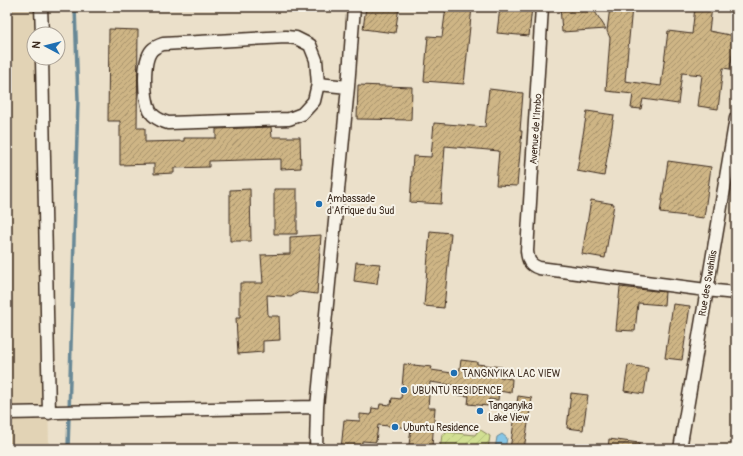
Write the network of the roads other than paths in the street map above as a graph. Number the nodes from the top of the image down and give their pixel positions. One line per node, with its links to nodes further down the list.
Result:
1 (41, 7): 4 (street)
2 (354, 7): 7 (street)
3 (542, 7): 9 (street, Avenue de l'Imbo)
4 (42, 26)
5 (42, 66): 12 (street)
6 (318, 84): 6 (street); 7 (street)
7 (348, 86): 11 (street)
8 (736, 118): 9 (street, Rue des Swahilis)
9 (706, 290): 10 (street); 15 (street, Rue des Swahilis)
10 (736, 293)
11 (317, 407): 12 (street); 14 (street)
12 (54, 412): 13 (street)
13 (7, 413)
14 (316, 449)
15 (680, 449)

